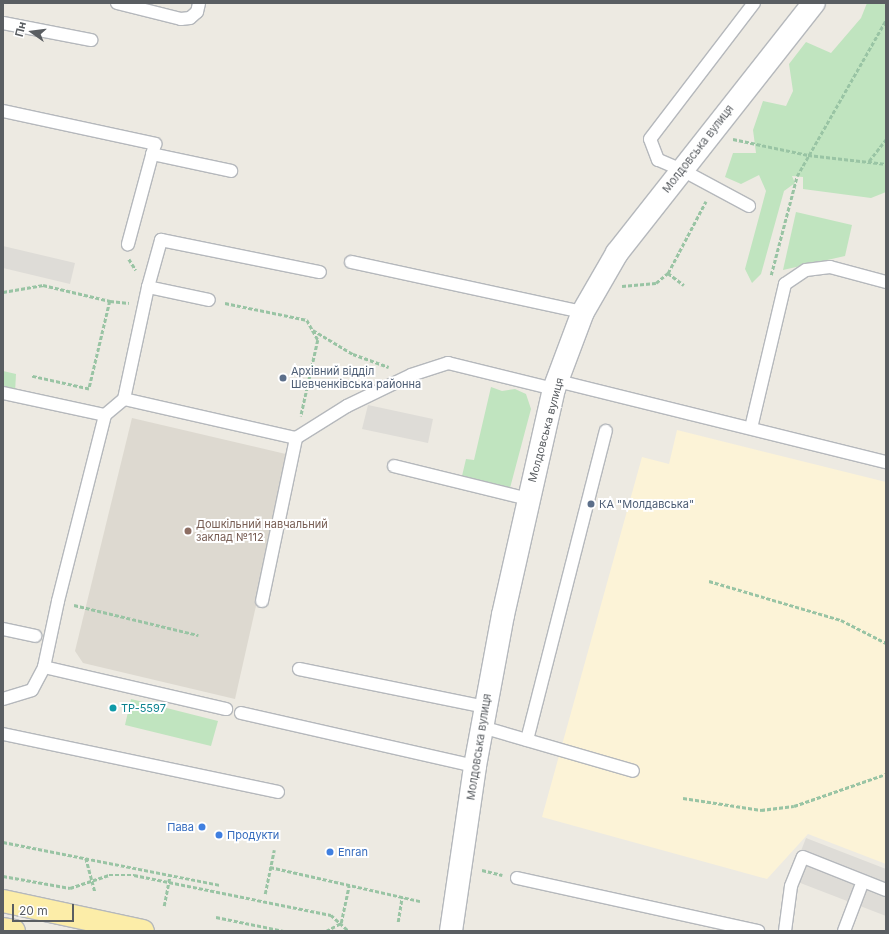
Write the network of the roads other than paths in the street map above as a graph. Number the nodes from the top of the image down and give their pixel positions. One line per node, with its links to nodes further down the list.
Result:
1 (117, 3): 2 (lane)
2 (199, 3)
3 (754, 3): 9 (lane)
4 (814, 3): 9 (street, Молдовська вулиця)
5 (3, 23): 6 (lane)
6 (91, 40)
7 (3, 111): 8 (lane)
8 (152, 154): 10 (lane); 12 (lane)
9 (682, 170): 11 (lane); 18 (street, Молдовська вулиця)
10 (231, 171)
11 (748, 206)
12 (128, 244)
13 (351, 262): 18 (lane)
14 (320, 272): 16 (lane)
15 (886, 282): 23 (lane)
16 (148, 287): 17 (lane); 21 (lane)
17 (210, 300)
18 (583, 312): 19 (street, Молдовська вулиця)
19 (556, 385): 23 (lane); 25 (lane); 28 (street, Молдовська вулиця)
20 (3, 393): 22 (lane)
21 (124, 399): 22 (lane); 25 (lane)
22 (105, 415): 32 (lane)
23 (751, 428): 26 (lane)
24 (606, 431): 39 (lane)
25 (296, 438): 29 (lane)
26 (886, 462)
27 (394, 466): 28 (lane)
28 (528, 499): 37 (street, Молдовська вулиця)
29 (262, 601)
30 (3, 629): 31 (lane)
31 (35, 636)
32 (44, 667): 34 (lane); 35 (lane)
33 (299, 669): 37 (lane)
34 (3, 698)
35 (226, 709)
36 (241, 713): 40 (lane)
37 (484, 717): 39 (lane); 40 (street, Молдовська вулиця)
38 (3, 734): 42 (lane)
39 (527, 740): 41 (lane)
40 (475, 766): 50 (street, Молдовська вулиця)
41 (633, 771)
42 (278, 792)
43 (517, 878): 51 (lane)
44 (863, 881): 45 (lane); 52 (lane); 53 (lane)
45 (886, 890)
46 (3, 901): 49 (main road)
47 (3, 929): 48 (main road)
48 (14, 931)
49 (143, 931)
50 (451, 931)
51 (758, 931)
52 (785, 931)
53 (844, 931)

